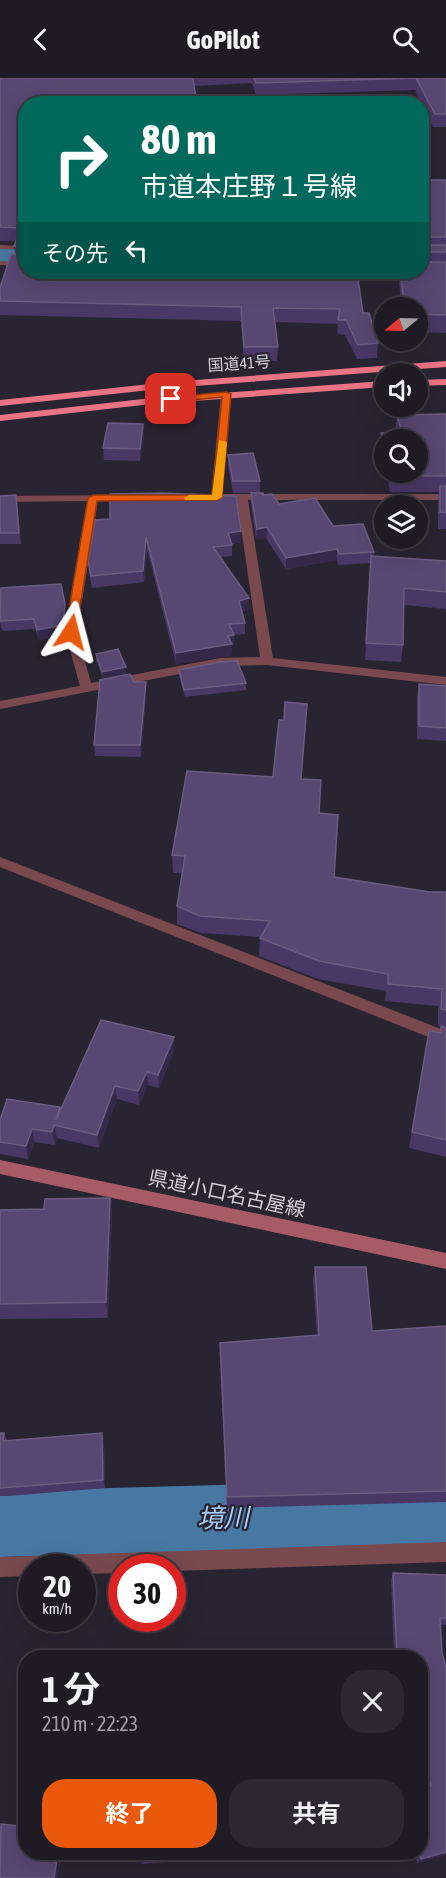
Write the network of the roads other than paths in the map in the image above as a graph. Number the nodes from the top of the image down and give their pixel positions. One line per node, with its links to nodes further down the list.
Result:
1 (0, 247): 2 (street)
2 (18, 248)
3 (0, 263): 4 (street)
4 (18, 264)
5 (429, 274): 6 (street)
6 (446, 274)
7 (446, 364): 12 (highway, 国道41号)
8 (446, 382): 9 (highway)
9 (428, 383)
10 (374, 385): 11 (highway, 国道41号)
11 (226, 394): 13 (highway, 国道41号); 14 (street)
12 (0, 403)
13 (0, 418)
14 (242, 497): 15 (street); 19 (street)
15 (446, 497)
16 (93, 498): 17 (street); 18 (street); 21 (street)
17 (138, 498)
18 (0, 499)
19 (267, 661): 20 (street); 21 (street)
20 (446, 681)
21 (86, 687): 22 (street)
22 (0, 705)
23 (0, 862): 24 (street)
24 (446, 1038)
25 (0, 1167): 26 (main road, 県道小口名古屋線)
26 (446, 1261)
27 (446, 1552): 28 (street)
28 (0, 1566)

